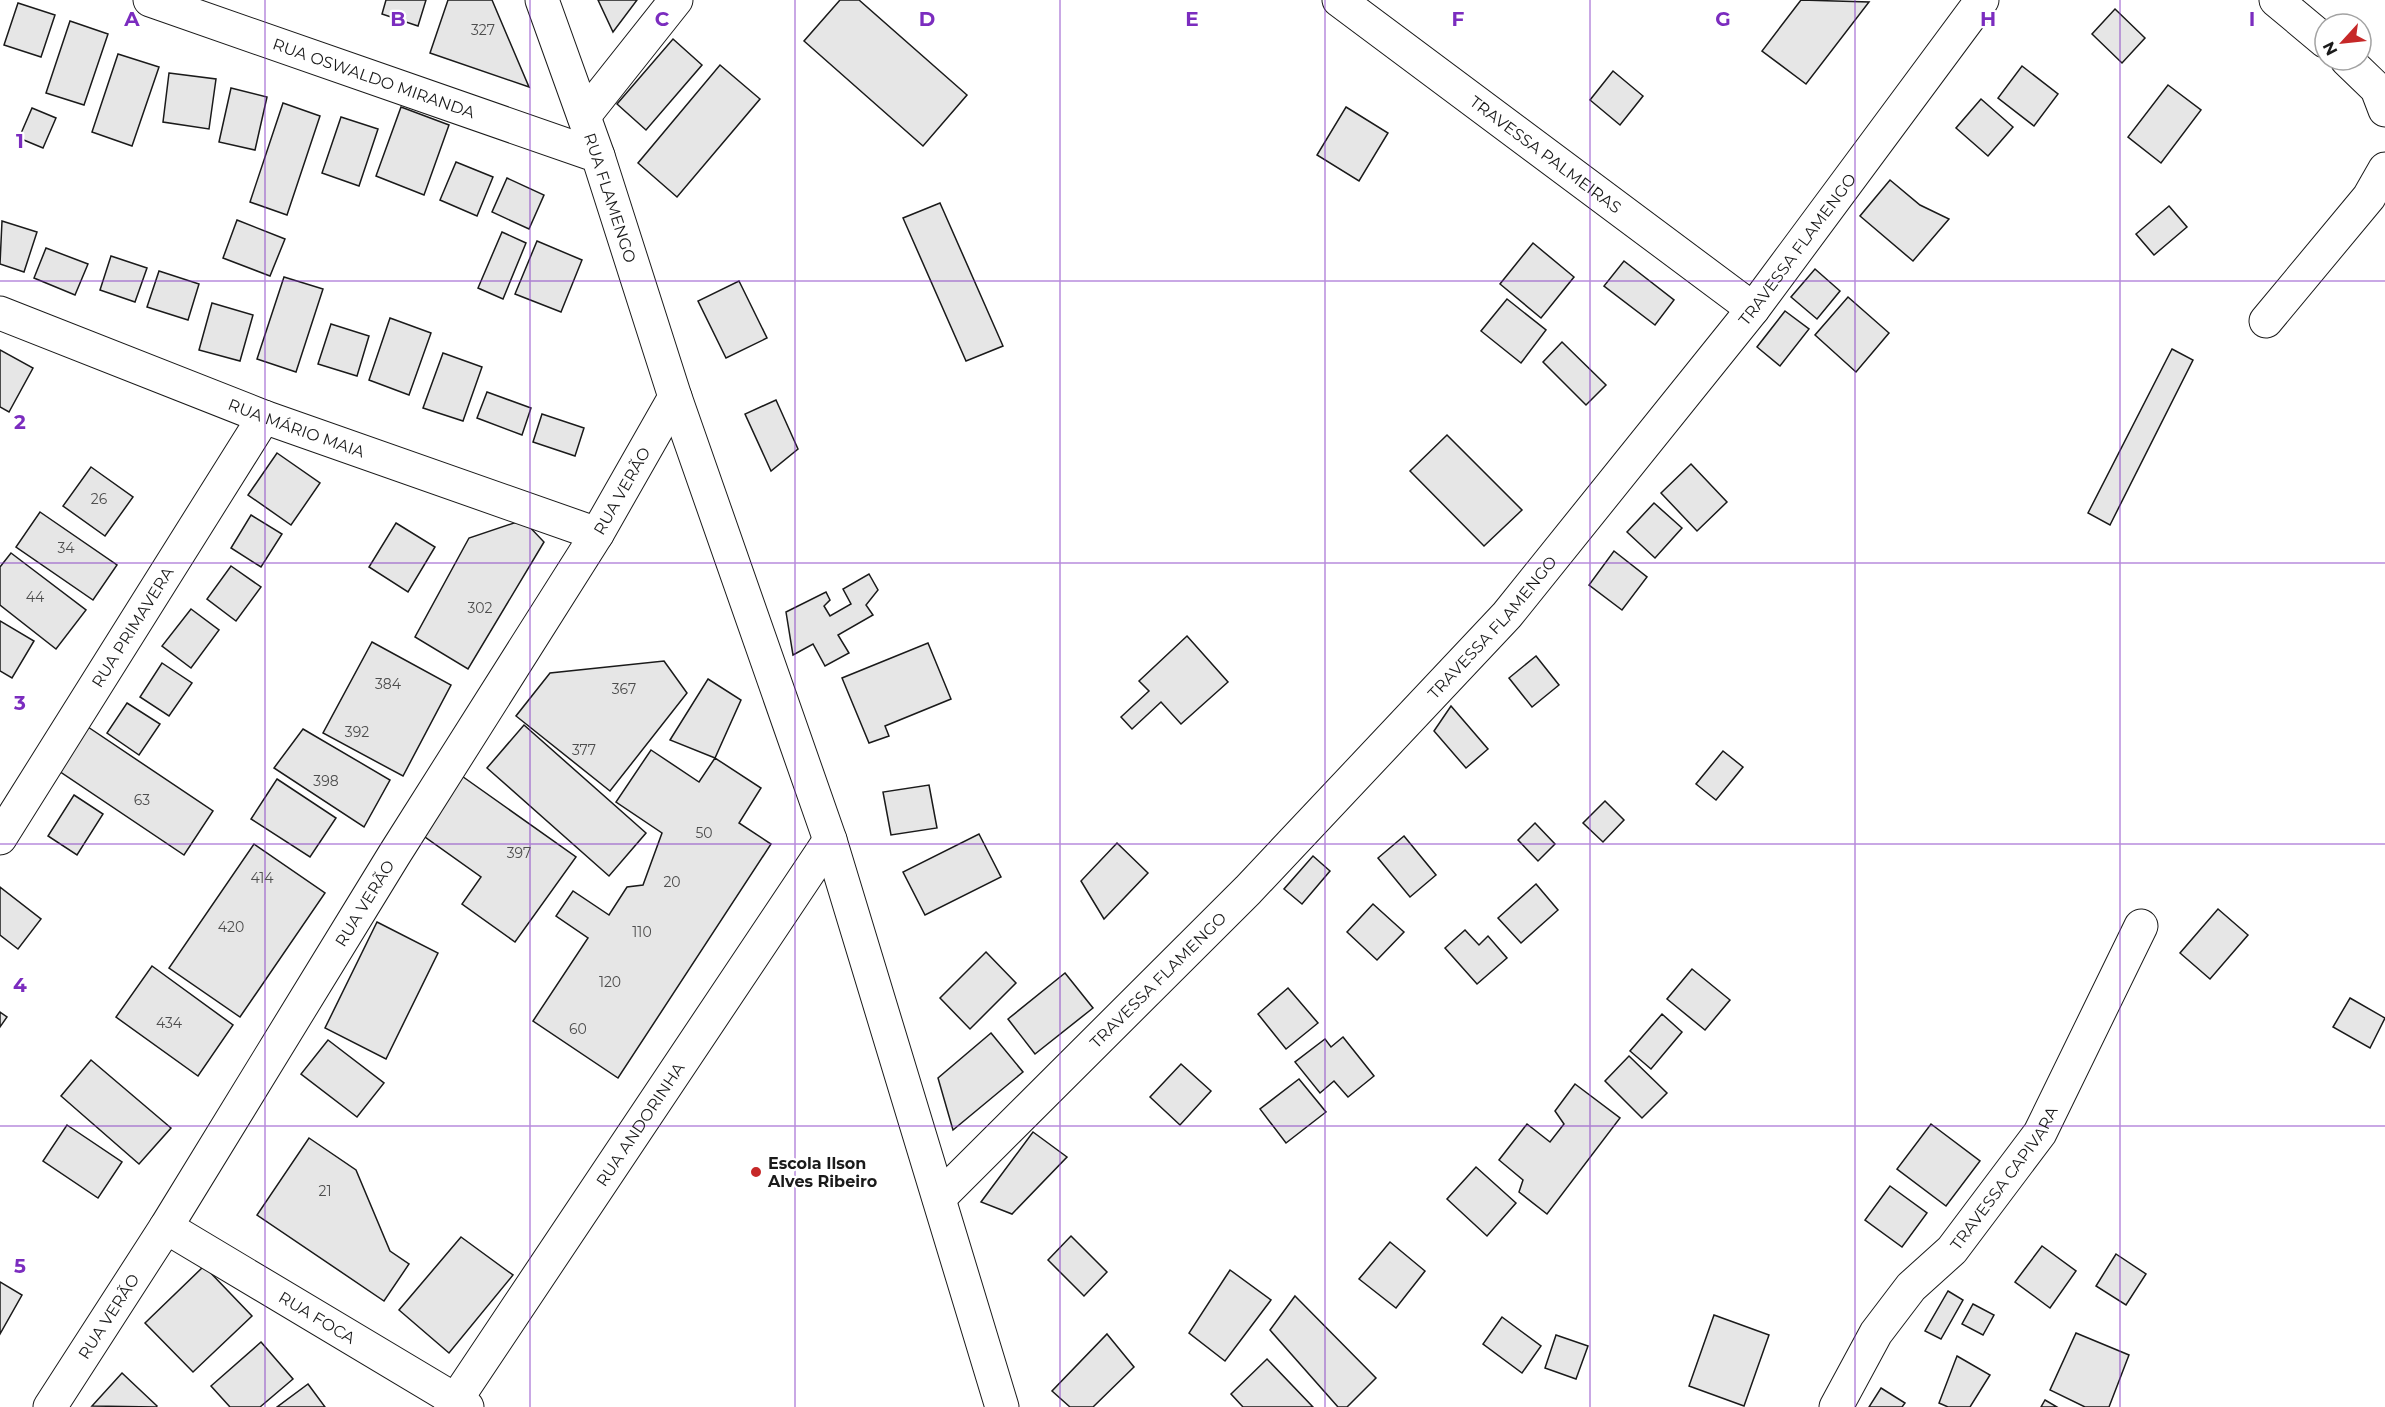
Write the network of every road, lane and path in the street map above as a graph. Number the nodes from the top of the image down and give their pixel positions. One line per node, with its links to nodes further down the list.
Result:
1 (150, 0): 11 (street, RUA OSWALDO MIRANDA)
2 (542, 0): 10 (street, RUA FLAMENGO)
3 (676, 0): 10 (street)
4 (1339, 0): 13 (street, TRAVESSA PALMEIRAS)
5 (1982, 0): 13 (street, TRAVESSA FLAMENGO)
6 (2276, 0): 7 (street)
7 (2313, 31)
8 (2359, 72): 9 (street)
9 (2385, 110)
10 (584, 116): 11 (street, RUA FLAMENGO)
11 (598, 156): 16 (street, RUA FLAMENGO)
12 (2385, 169): 15 (street)
13 (1753, 309): 22 (street, TRAVESSA FLAMENGO)
14 (0, 313): 17 (street, RUA MÁRIO MAIA)
15 (2266, 321)
16 (675, 397): 18 (street, RUA VERÃO); 20 (street, RUA FLAMENGO)
17 (264, 417): 18 (street, RUA MÁRIO MAIA); 19 (street, RUA PRIMAVERA)
18 (597, 534): 23 (street, RUA VERÃO)
19 (0, 838)
20 (830, 840): 22 (street, RUA FLAMENGO); 24 (street, RUA ANDORINHA)
21 (2141, 926): 27 (street, TRAVESSA CAPIVARA)
22 (939, 1198): 26 (street, RUA FLAMENGO)
23 (166, 1227): 24 (street, RUA FOCA); 25 (street, RUA VERÃO)
24 (458, 1404)
25 (50, 1407)
26 (1002, 1407)
27 (1836, 1407)

